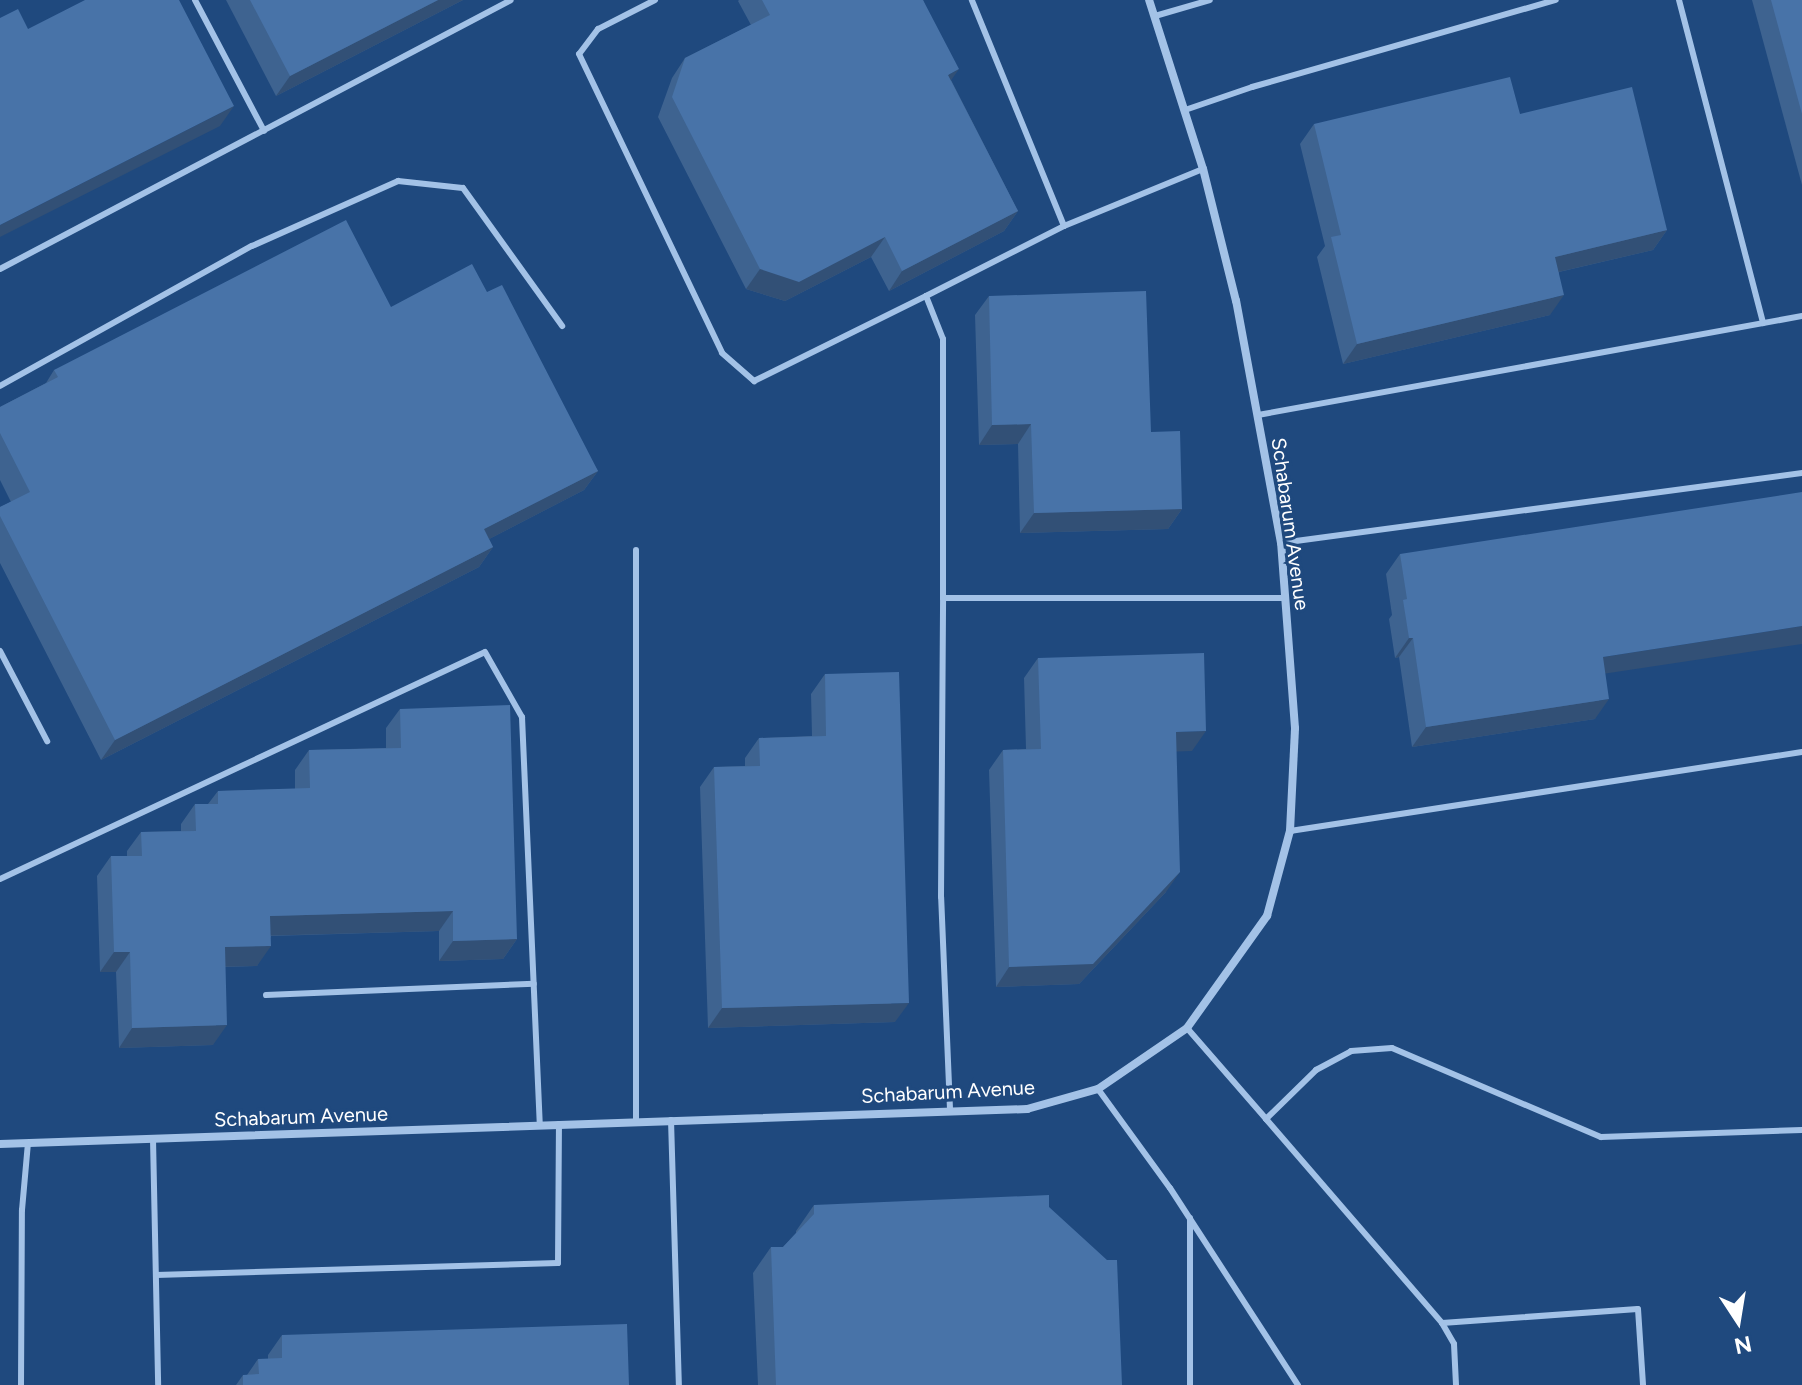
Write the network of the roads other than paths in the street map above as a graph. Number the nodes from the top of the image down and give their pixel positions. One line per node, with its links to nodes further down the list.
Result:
1 (195, 0): 11 (lane)
2 (511, 0): 11 (lane)
3 (655, 0): 15 (lane)
4 (972, 0): 13 (lane)
5 (1149, 0): 9 (street, Schabarum Avenue)
6 (1210, 0): 9 (lane)
7 (1556, 0): 10 (lane)
8 (1679, 0): 17 (lane)
9 (1155, 16): 10 (street, Schabarum Avenue)
10 (1185, 110): 12 (street, Schabarum Avenue)
11 (264, 131): 14 (lane)
12 (1203, 169): 13 (lane); 20 (street, Schabarum Avenue)
13 (1064, 226): 15 (lane)
14 (0, 269)
15 (926, 296): 24 (lane)
16 (1802, 316): 17 (lane)
17 (1763, 323): 20 (lane)
18 (562, 326): 19 (lane)
19 (0, 386)
20 (1258, 415): 22 (street, Schabarum Avenue)
21 (1802, 473): 22 (lane)
22 (1281, 543): 25 (street, Schabarum Avenue)
23 (636, 550): 38 (lane)
24 (943, 598): 25 (lane); 35 (lane)
25 (1285, 598): 29 (street, Schabarum Avenue)
26 (0, 651): 27 (lane)
27 (47, 741)
28 (1802, 752): 29 (lane)
29 (1290, 831): 33 (street, Schabarum Avenue)
30 (0, 879): 31 (lane)
31 (534, 984): 32 (lane); 39 (lane)
32 (266, 995)
33 (1187, 1028): 34 (street, Schabarum Avenue); 36 (lane)
34 (1098, 1089): 35 (street, Schabarum Avenue); 45 (lane)
35 (950, 1109): 37 (street, Schabarum Avenue)
36 (1266, 1119): 41 (lane); 47 (lane)
37 (671, 1120): 38 (street, Schabarum Avenue); 50 (lane)
38 (636, 1121): 40 (street, Schabarum Avenue)
39 (540, 1124): 40 (street, Schabarum Avenue); 42 (street, Schabarum Avenue)
40 (559, 1124): 46 (lane)
41 (1802, 1130)
42 (153, 1139): 43 (street, Schabarum Avenue); 46 (lane)
43 (28, 1143): 44 (street, Schabarum Avenue); 48 (lane)
44 (0, 1144)
45 (1190, 1218): 51 (lane); 52 (lane)
46 (156, 1275): 49 (lane)
47 (1442, 1323): 53 (lane); 54 (lane)
48 (21, 1385)
49 (158, 1385)
50 (679, 1385)
51 (1190, 1385)
52 (1298, 1385)
53 (1456, 1385)
54 (1643, 1385)

